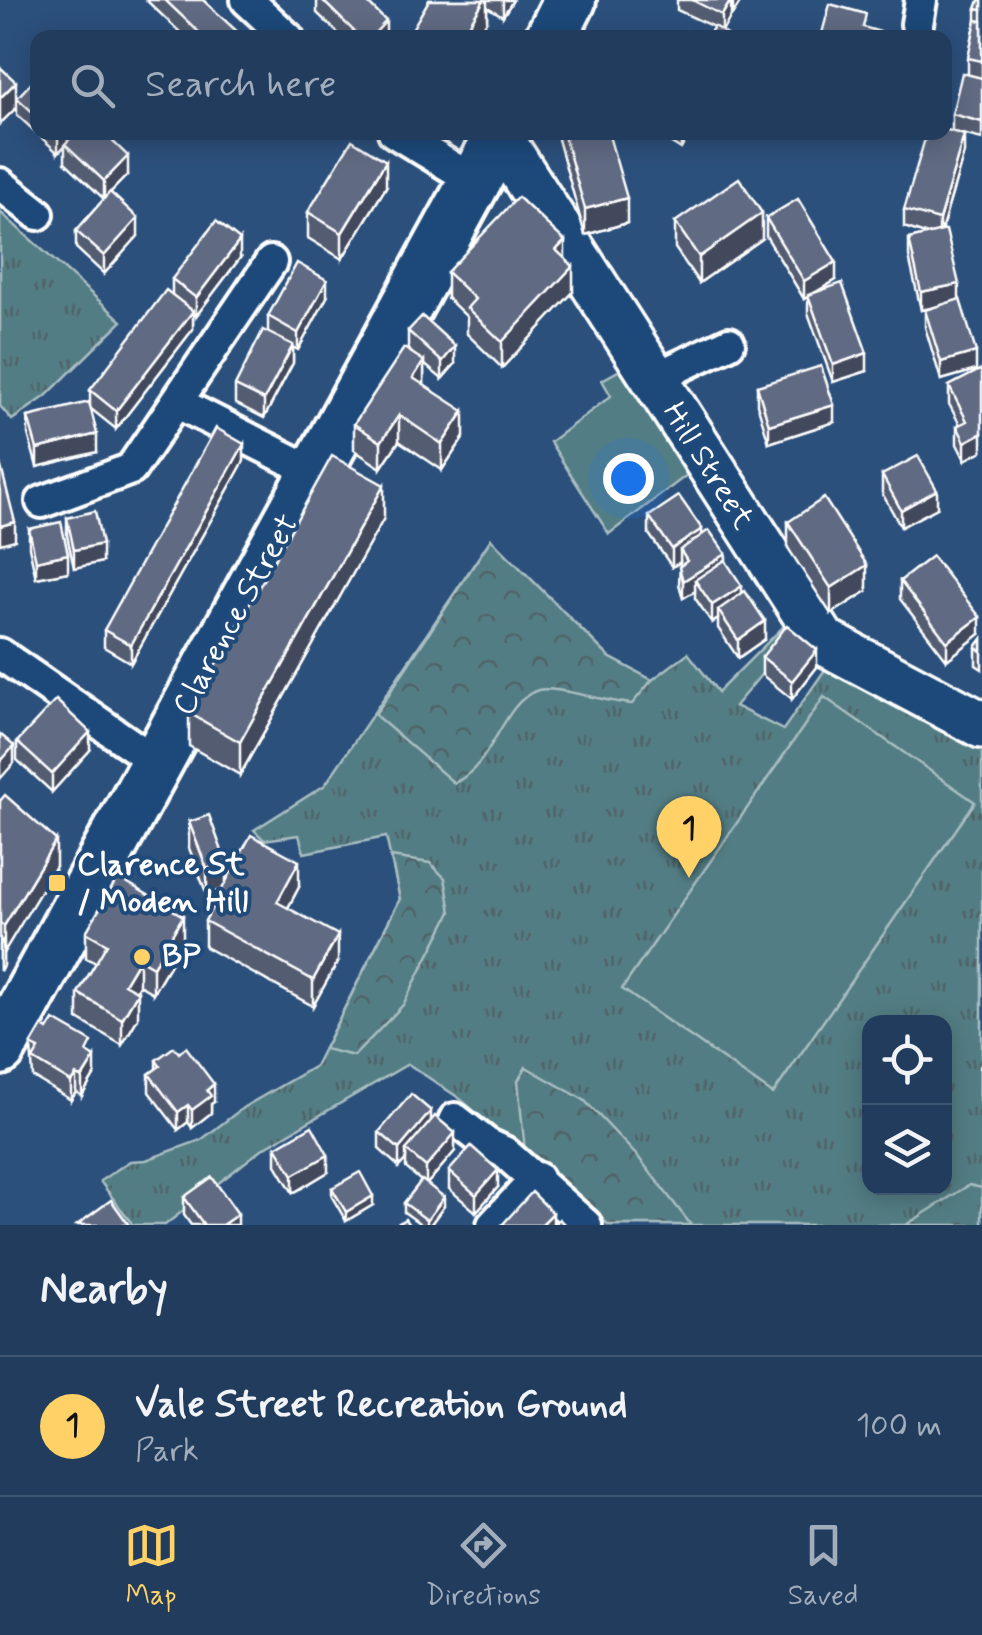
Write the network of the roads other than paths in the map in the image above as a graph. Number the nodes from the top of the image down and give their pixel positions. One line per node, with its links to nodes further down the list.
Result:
1 (246, 0): 3 (street)
2 (570, 0): 4 (main road)
3 (279, 30)
4 (555, 30)
5 (407, 140): 8 (street)
6 (498, 140): 8 (main road, Clarence Street)
7 (504, 140): 13 (street, Hill Street)
8 (473, 180): 15 (main road, Clarence Street)
9 (0, 184): 10 (street)
10 (38, 214)
11 (271, 262): 14 (street)
12 (729, 343): 13 (street)
13 (653, 380): 18 (street, Hill Street)
14 (178, 403): 15 (street); 16 (street)
15 (314, 472): 19 (main road, Clarence Street)
16 (42, 502)
17 (0, 654): 19 (street)
18 (982, 725)
19 (156, 762): 20 (main road, Clarence Street)
20 (0, 1049)
21 (455, 1119): 22 (street)
22 (537, 1178): 23 (street); 24 (street)
23 (493, 1225)
24 (586, 1225)

